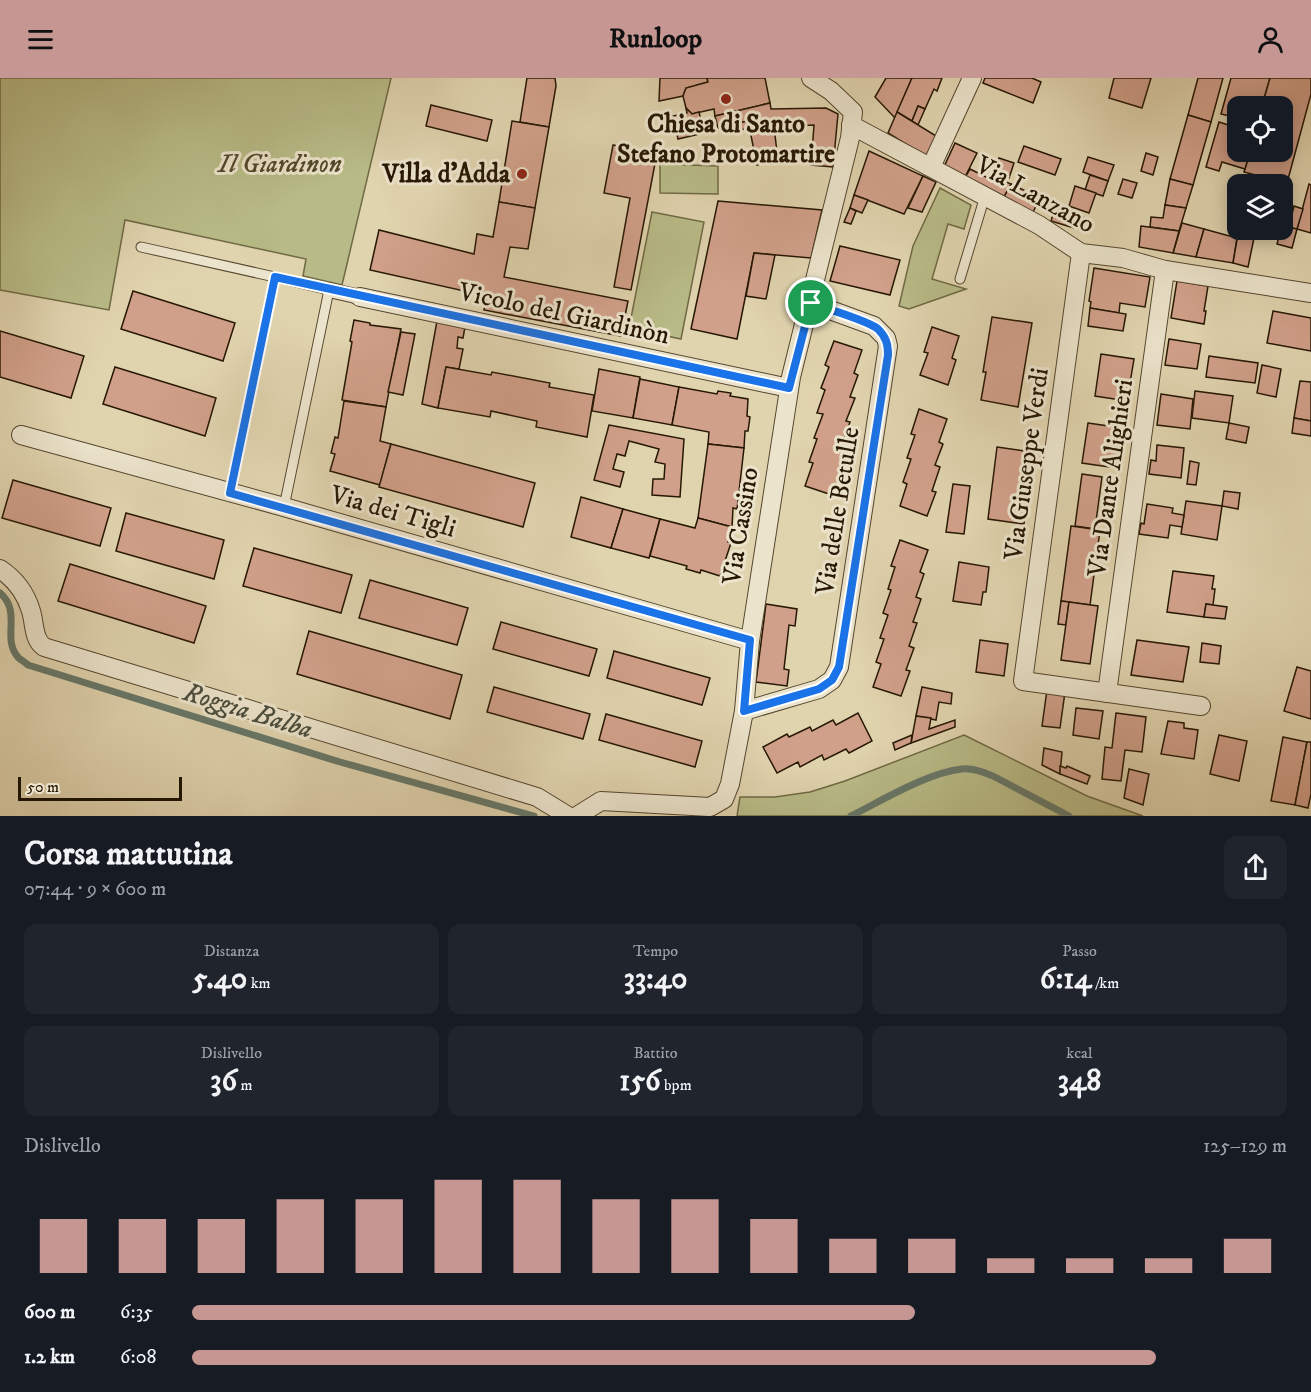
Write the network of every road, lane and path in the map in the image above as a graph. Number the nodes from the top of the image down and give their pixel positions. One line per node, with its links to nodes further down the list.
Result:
1 (811, 78): 3 (street, Via Lanzano)
2 (972, 78): 4 (street)
3 (852, 119): 4 (street, Via Lanzano); 14 (street, Via Cassino)
4 (931, 167): 5 (street, Via Lanzano)
5 (984, 196): 7 (street, Via Lanzano); 10 (lane)
6 (141, 247): 9 (lane)
7 (1081, 254): 8 (street, Via Lanzano); 21 (street, Via Giuseppe Verdi)
8 (1165, 270): 12 (street, Via Lanzano); 21 (street, Via Dante Alighieri)
9 (275, 277): 11 (lane); 17 (lane)
10 (960, 279)
11 (329, 290): 13 (street, Vicolo del Giardinòn); 18 (lane)
12 (1311, 293)
13 (360, 297): 15 (street, Vicolo del Giardinòn)
14 (811, 303): 15 (street, Via Cassino); 23 (street, Via delle Betulle)
15 (789, 388): 20 (street, Via Cassino)
16 (21, 435): 17 (street, Via dei Tigli)
17 (230, 493): 18 (street, Via dei Tigli)
18 (284, 507): 20 (street, Via dei Tigli)
19 (0, 569): 25 (street)
20 (750, 640): 23 (street, Via Cassino)
21 (1107, 693): 22 (street)
22 (1201, 706)
23 (744, 711): 24 (street, Via Cassino)
24 (723, 807): 26 (street, Via Cassino)
25 (568, 816)
26 (577, 816)

